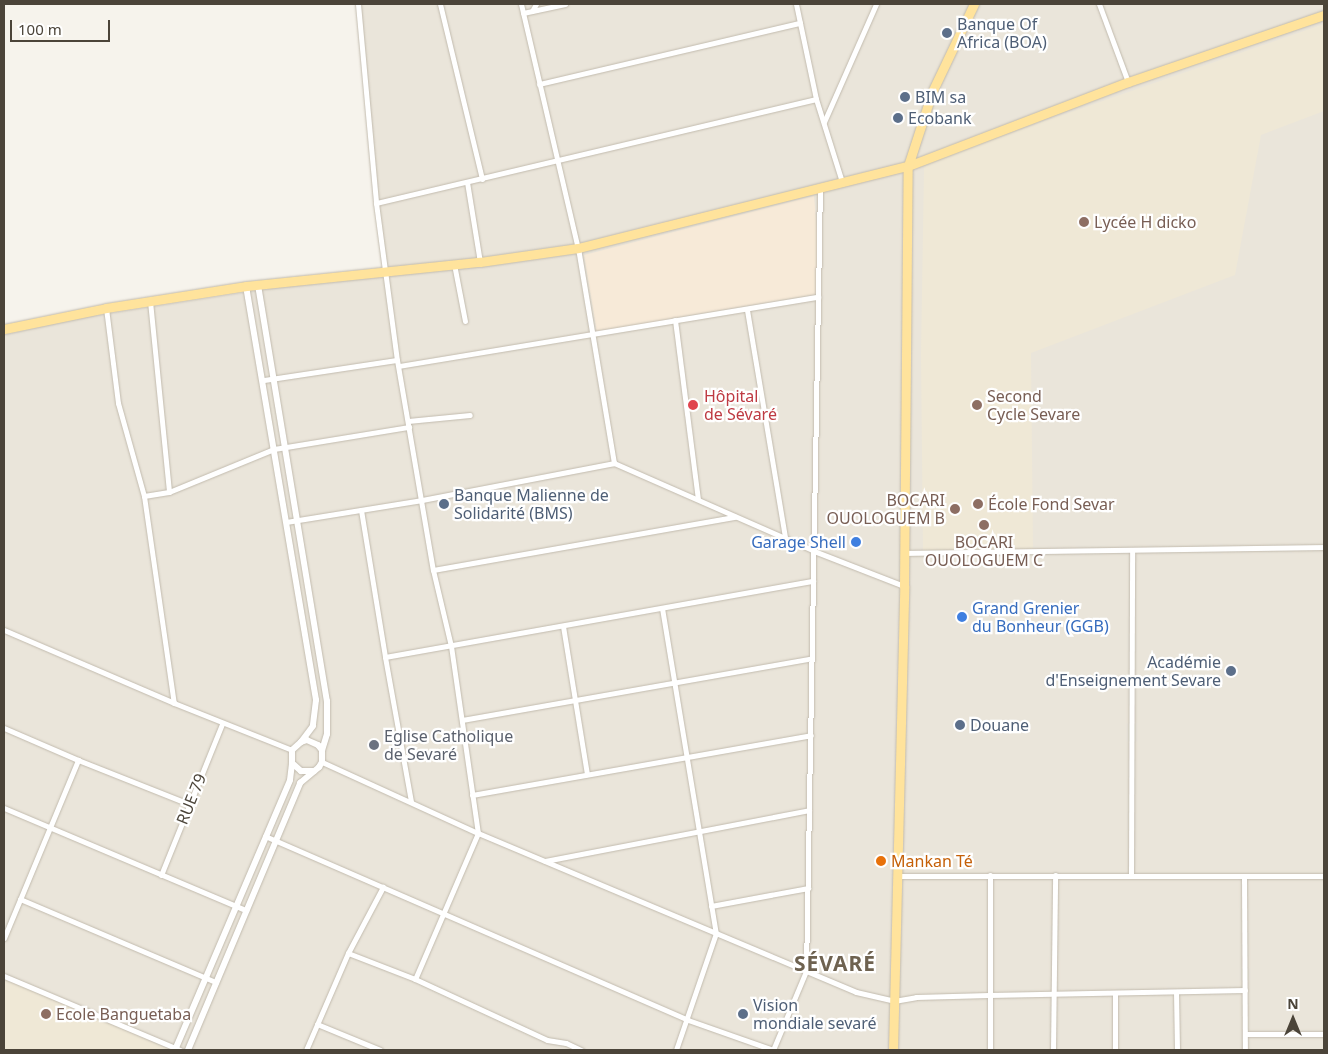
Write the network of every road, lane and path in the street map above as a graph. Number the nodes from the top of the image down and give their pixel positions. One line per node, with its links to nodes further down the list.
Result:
1 (358, 4): 24 (street)
2 (440, 4): 20 (street)
3 (521, 4): 11 (street)
4 (536, 4): 10 (street)
5 (566, 4): 10 (street)
6 (796, 4): 13 (street)
7 (876, 4): 17 (street)
8 (974, 4): 19 (main road)
9 (1099, 4): 14 (street)
10 (532, 11): 11 (street)
11 (523, 13): 15 (street)
12 (1324, 15): 14 (main road)
13 (800, 23): 15 (street); 16 (street)
14 (1128, 82): 19 (main road)
15 (539, 84): 18 (street)
16 (816, 99): 17 (street); 18 (street)
17 (823, 122): 22 (street)
18 (559, 161): 20 (street); 25 (street)
19 (908, 166): 22 (main road); 59 (main road)
20 (482, 179): 21 (street)
21 (467, 182): 24 (street); 26 (street)
22 (842, 182): 23 (main road)
23 (820, 188): 25 (main road); 31 (street)
24 (376, 203): 28 (street)
25 (578, 248): 26 (main road); 38 (street)
26 (480, 262): 27 (main road)
27 (454, 264): 28 (main road); 36 (street)
28 (384, 271): 29 (main road); 39 (street)
29 (258, 285): 30 (main road); 40 (street)
30 (246, 286): 32 (main road); 41 (street)
31 (818, 297): 34 (street); 58 (street)
32 (150, 301): 33 (main road); 47 (street)
33 (106, 308): 37 (main road); 48 (street)
34 (747, 310): 35 (street); 55 (street)
35 (675, 320): 38 (street); 49 (street)
36 (465, 321)
37 (4, 329)
38 (592, 334): 39 (street); 46 (street)
39 (398, 363): 40 (street); 43 (street)
40 (272, 379): 41 (street); 44 (street)
41 (264, 380): 45 (street)
42 (470, 415): 43 (street)
43 (409, 424): 44 (street); 50 (street)
44 (284, 447): 45 (street); 53 (street)
45 (274, 449): 47 (street); 54 (street)
46 (614, 463): 49 (street); 50 (street)
47 (169, 492): 48 (street)
48 (144, 496): 71 (street)
49 (698, 499): 52 (street)
50 (422, 500): 51 (street); 60 (street)
51 (361, 510): 53 (street); 67 (street)
52 (737, 516): 55 (street); 60 (street)
53 (296, 520): 54 (street); 78 (street)
54 (286, 522): 76 (street)
55 (785, 537): 58 (street)
56 (1324, 547): 57 (street)
57 (1132, 551): 59 (street); 100 (street)
58 (814, 552): 61 (street); 62 (street)
59 (903, 553): 62 (main road)
60 (433, 570): 66 (street)
61 (813, 581): 63 (street); 68 (street)
62 (904, 586): 97 (main road)
63 (662, 608): 64 (street); 69 (street)
64 (563, 626): 66 (street); 70 (street)
65 (4, 630): 71 (street)
66 (450, 646): 67 (street); 72 (street)
67 (385, 657): 86 (street)
68 (812, 658): 69 (street); 75 (street)
69 (674, 681): 70 (street); 79 (street)
70 (574, 698): 72 (street); 84 (street)
71 (174, 703): 73 (street)
72 (462, 720): 85 (street)
73 (222, 724): 77 (street); 87 (street, RUE 79)
74 (4, 728): 80 (street)
75 (811, 735): 79 (street); 89 (street)
76 (301, 742): 77 (street); 78 (street)
77 (292, 750): 82 (street)
78 (322, 750): 81 (street)
79 (687, 757): 84 (street); 91 (street)
80 (78, 760): 87 (street); 90 (street)
81 (322, 762): 83 (street); 86 (street)
82 (292, 763): 83 (street); 93 (street)
83 (314, 771): 94 (street)
84 (586, 774): 85 (street)
85 (472, 795): 92 (street)
86 (411, 802): 92 (street)
87 (189, 804): 96 (street, RUE 79)
88 (4, 808): 90 (street)
89 (809, 810): 91 (street); 104 (street)
90 (50, 829): 96 (street); 105 (street)
91 (699, 831): 95 (street); 107 (street)
92 (478, 833): 95 (street); 109 (street)
93 (265, 836): 94 (street); 106 (street)
94 (274, 840): 103 (street); 108 (street)
95 (544, 861): 110 (street)
96 (161, 875): 106 (street)
97 (896, 876): 98 (street); 123 (main road)
98 (990, 876): 99 (street); 122 (street)
99 (1055, 876): 100 (street); 121 (street)
100 (1131, 876): 102 (street)
101 (1324, 876): 102 (street)
102 (1244, 877): 118 (street)
103 (383, 887): 109 (street); 112 (street)
104 (808, 888): 107 (street); 113 (street)
105 (20, 899): 111 (street); 115 (street)
106 (235, 906): 108 (street); 115 (street)
107 (711, 906): 110 (street)
108 (246, 910): 117 (street)
109 (443, 913): 116 (street); 124 (street)
110 (716, 933): 113 (street); 124 (street)
111 (4, 938)
112 (348, 953): 116 (street); 125 (street)
113 (806, 971): 123 (street); 134 (street)
114 (4, 976): 128 (street)
115 (206, 977): 117 (street); 128 (street)
116 (415, 979): 132 (street)
117 (216, 982): 129 (street)
118 (1245, 990): 119 (street); 126 (street)
119 (1176, 992): 120 (street); 139 (street)
120 (1114, 993): 121 (street); 138 (street)
121 (1053, 994): 122 (street); 137 (street)
122 (989, 995): 123 (street); 136 (street)
123 (894, 1001): 135 (main road)
124 (688, 1020): 133 (street); 134 (street)
125 (317, 1024): 130 (street); 131 (street)
126 (1245, 1034): 127 (street); 140 (street)
127 (1324, 1034)
128 (177, 1050)
129 (188, 1050)
130 (306, 1050)
131 (380, 1050)
132 (580, 1050)
133 (676, 1050)
134 (773, 1050)
135 (893, 1050)
136 (990, 1050)
137 (1053, 1050)
138 (1115, 1050)
139 (1177, 1050)
140 (1245, 1050)

